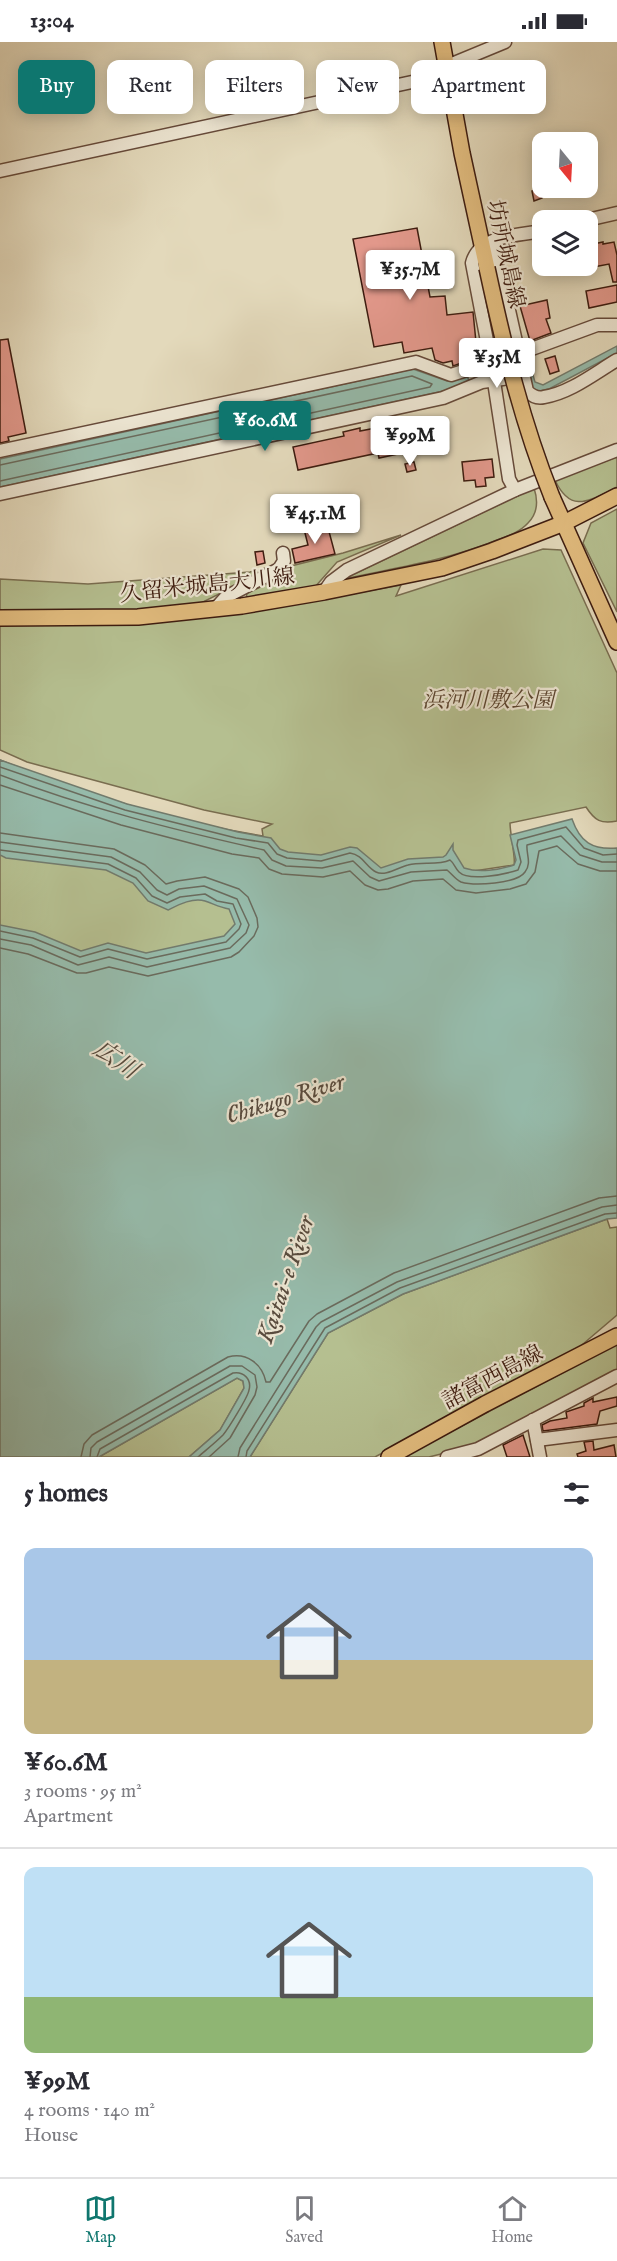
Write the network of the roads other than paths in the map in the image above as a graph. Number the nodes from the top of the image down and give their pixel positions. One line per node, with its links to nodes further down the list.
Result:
1 (442, 42): 3 (main road, 坊所城島線)
2 (505, 42): 4 (street)
3 (446, 60)
4 (468, 60)
5 (411, 78): 7 (street)
6 (455, 114): 11 (main road, 坊所城島線)
7 (0, 171)
8 (617, 213): 9 (street)
9 (598, 217)
10 (532, 234): 11 (street)
11 (487, 244): 13 (street); 15 (street); 23 (main road, 坊所城島線, bridge)
12 (617, 325): 13 (street)
13 (518, 354): 16 (street)
14 (617, 360): 16 (street)
15 (491, 362): 17 (street); 19 (street)
16 (523, 376): 17 (street)
17 (494, 380): 20 (street); 21 (street)
18 (617, 450): 20 (street)
19 (0, 451)
20 (515, 490): 25 (street)
21 (0, 494)
22 (617, 496): 23 (main road, 久留米城島大川線)
23 (564, 523): 25 (main road, 久留米城島大川線); 28 (main road, 坊所城島線)
24 (284, 553): 26 (street)
25 (324, 592): 26 (main road, 久留米城島大川線)
26 (215, 609): 27 (main road, 久留米城島大川線)
27 (0, 618)
28 (617, 642)
29 (617, 1336): 34 (main road, 諸富西島線)
30 (617, 1376): 31 (street)
31 (533, 1420): 33 (street); 35 (street)
32 (617, 1430): 33 (street)
33 (537, 1440): 36 (street)
34 (389, 1457)
35 (447, 1457)
36 (540, 1457)

